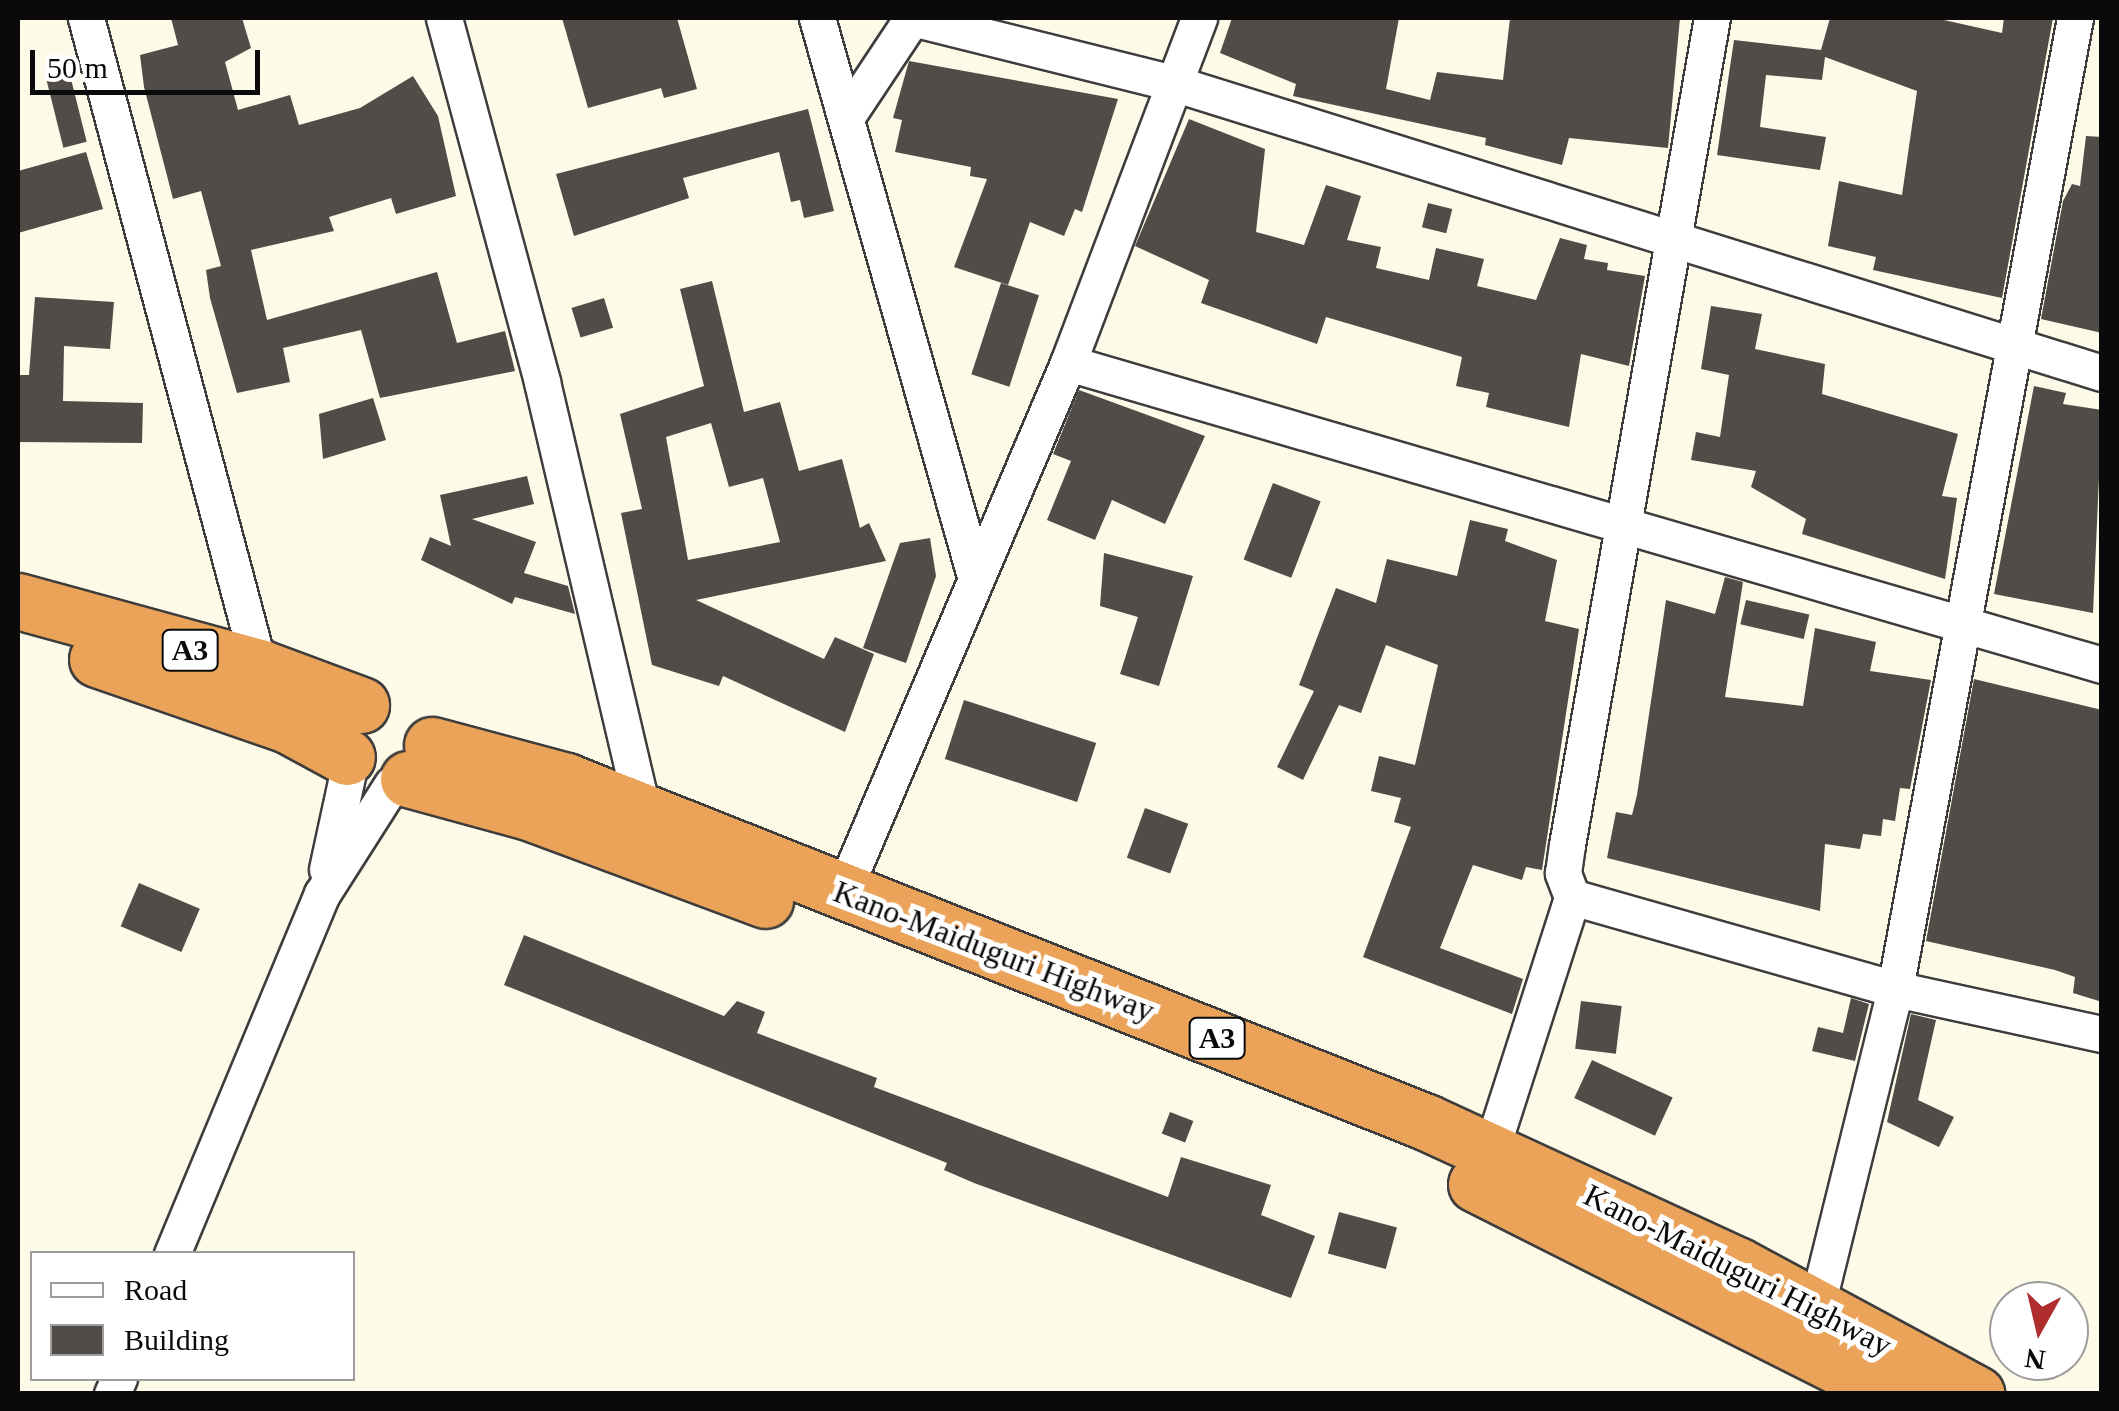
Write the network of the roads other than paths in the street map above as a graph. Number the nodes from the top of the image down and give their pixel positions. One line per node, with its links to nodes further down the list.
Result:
1 (86, 18): 20 (street)
2 (444, 18): 22 (street)
3 (817, 18): 9 (street)
4 (912, 18): 8 (street); 9 (street)
5 (1199, 18): 8 (street)
6 (1712, 18): 10 (street)
7 (2075, 18): 11 (street)
8 (1173, 84): 10 (street); 12 (street)
9 (847, 116): 15 (street)
10 (1676, 237): 11 (street); 14 (street)
11 (2008, 346): 13 (street); 17 (street)
12 (1068, 363): 14 (street); 15 (street)
13 (2102, 373)
14 (1624, 530): 17 (street); 24 (street)
15 (975, 576): 23 (street)
16 (18, 601): 20 (highway, Kano-Maiduguri Highway / A3)
17 (1960, 622): 19 (street); 25 (street)
18 (18, 636): 21 (highway, Kano-Maiduguri Highway / A3)
19 (2102, 665)
20 (259, 667): 21 (highway, Kano-Maiduguri Highway / A3)
21 (382, 755): 22 (highway, Kano-Maiduguri Highway / A3); 28 (street); 30 (highway, Kano-Maiduguri Highway / A3)
22 (643, 812): 23 (highway, Kano-Maiduguri Highway / A3)
23 (842, 894): 27 (highway, Kano-Maiduguri Highway / A3)
24 (1572, 897): 25 (street); 27 (street)
25 (1895, 988): 26 (street); 29 (street)
26 (2102, 1034)
27 (1491, 1150): 29 (highway, Kano-Maiduguri Highway / A3)
28 (173, 1251)
29 (1817, 1305): 31 (highway, Kano-Maiduguri Highway / A3)
30 (1894, 1394)
31 (1977, 1394)

